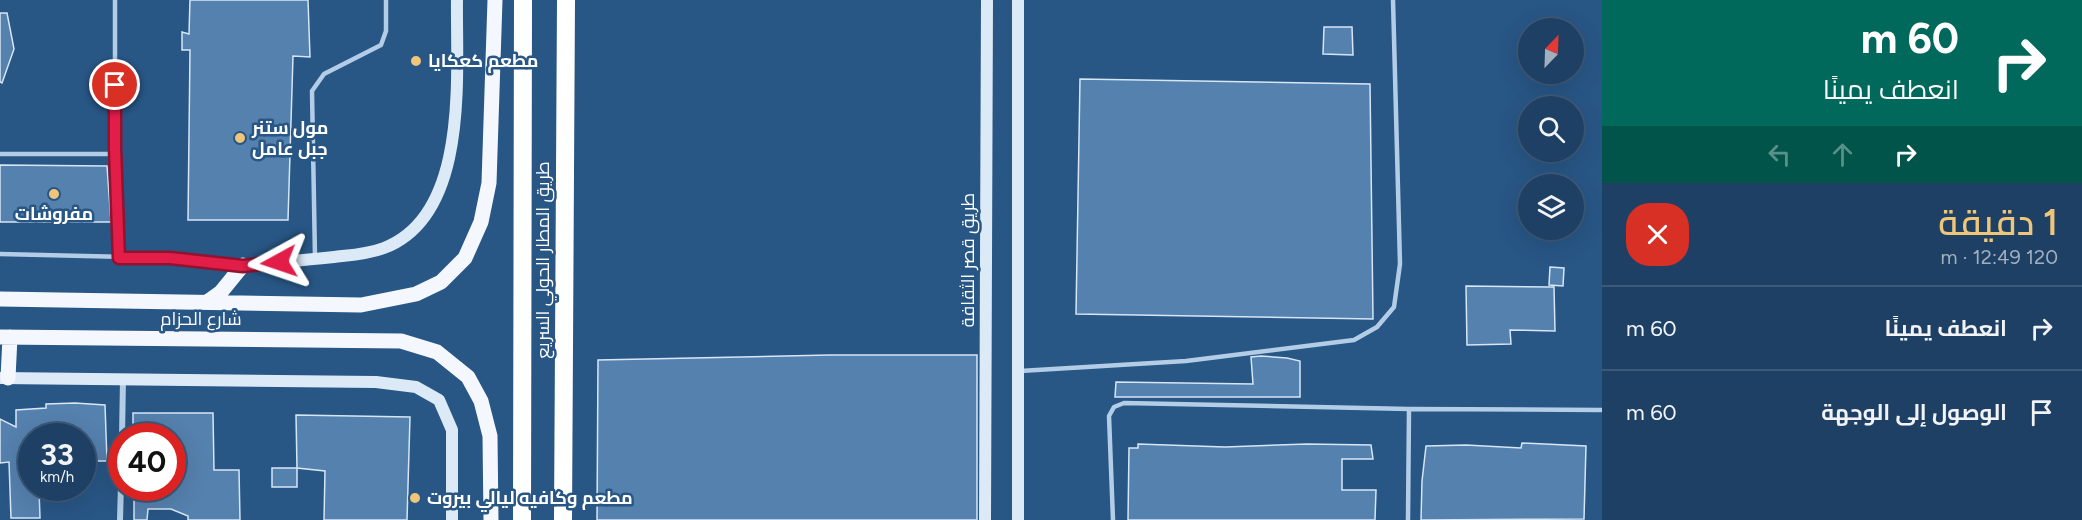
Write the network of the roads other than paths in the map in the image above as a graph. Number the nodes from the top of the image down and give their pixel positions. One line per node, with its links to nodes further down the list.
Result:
1 (115, 0): 11 (lane)
2 (386, 0): 14 (lane)
3 (457, 0): 14 (street)
4 (495, 0): 17 (main road, شارع الحزام)
5 (523, 0): 29 (highway, طريق المطار الحولي السريع)
6 (566, 0): 30 (highway, طريق المطار الحولي السريع)
7 (987, 0): 31 (street, طريق قصر الثقافة)
8 (1018, 0): 19 (street)
9 (1393, 0): 19 (lane)
10 (0, 154): 11 (lane)
11 (115, 154): 13 (lane)
12 (0, 254): 13 (lane)
13 (119, 258): 15 (lane)
14 (315, 259): 15 (street)
15 (243, 266): 17 (main road)
16 (0, 299): 17 (main road, شارع الحزام)
17 (207, 302)
18 (5, 337): 20 (main road); 28 (main road, شارع الحزام)
19 (1018, 371): 32 (street)
20 (4, 378): 21 (street)
21 (123, 379): 24 (street); 27 (street)
22 (1409, 409): 23 (lane); 33 (lane); 34 (lane)
23 (1602, 410)
24 (122, 423)
25 (121, 501): 26 (street)
26 (120, 520)
27 (452, 520)
28 (492, 520)
29 (522, 520)
30 (563, 520)
31 (985, 520)
32 (1018, 520)
33 (1113, 520)
34 (1408, 520)

